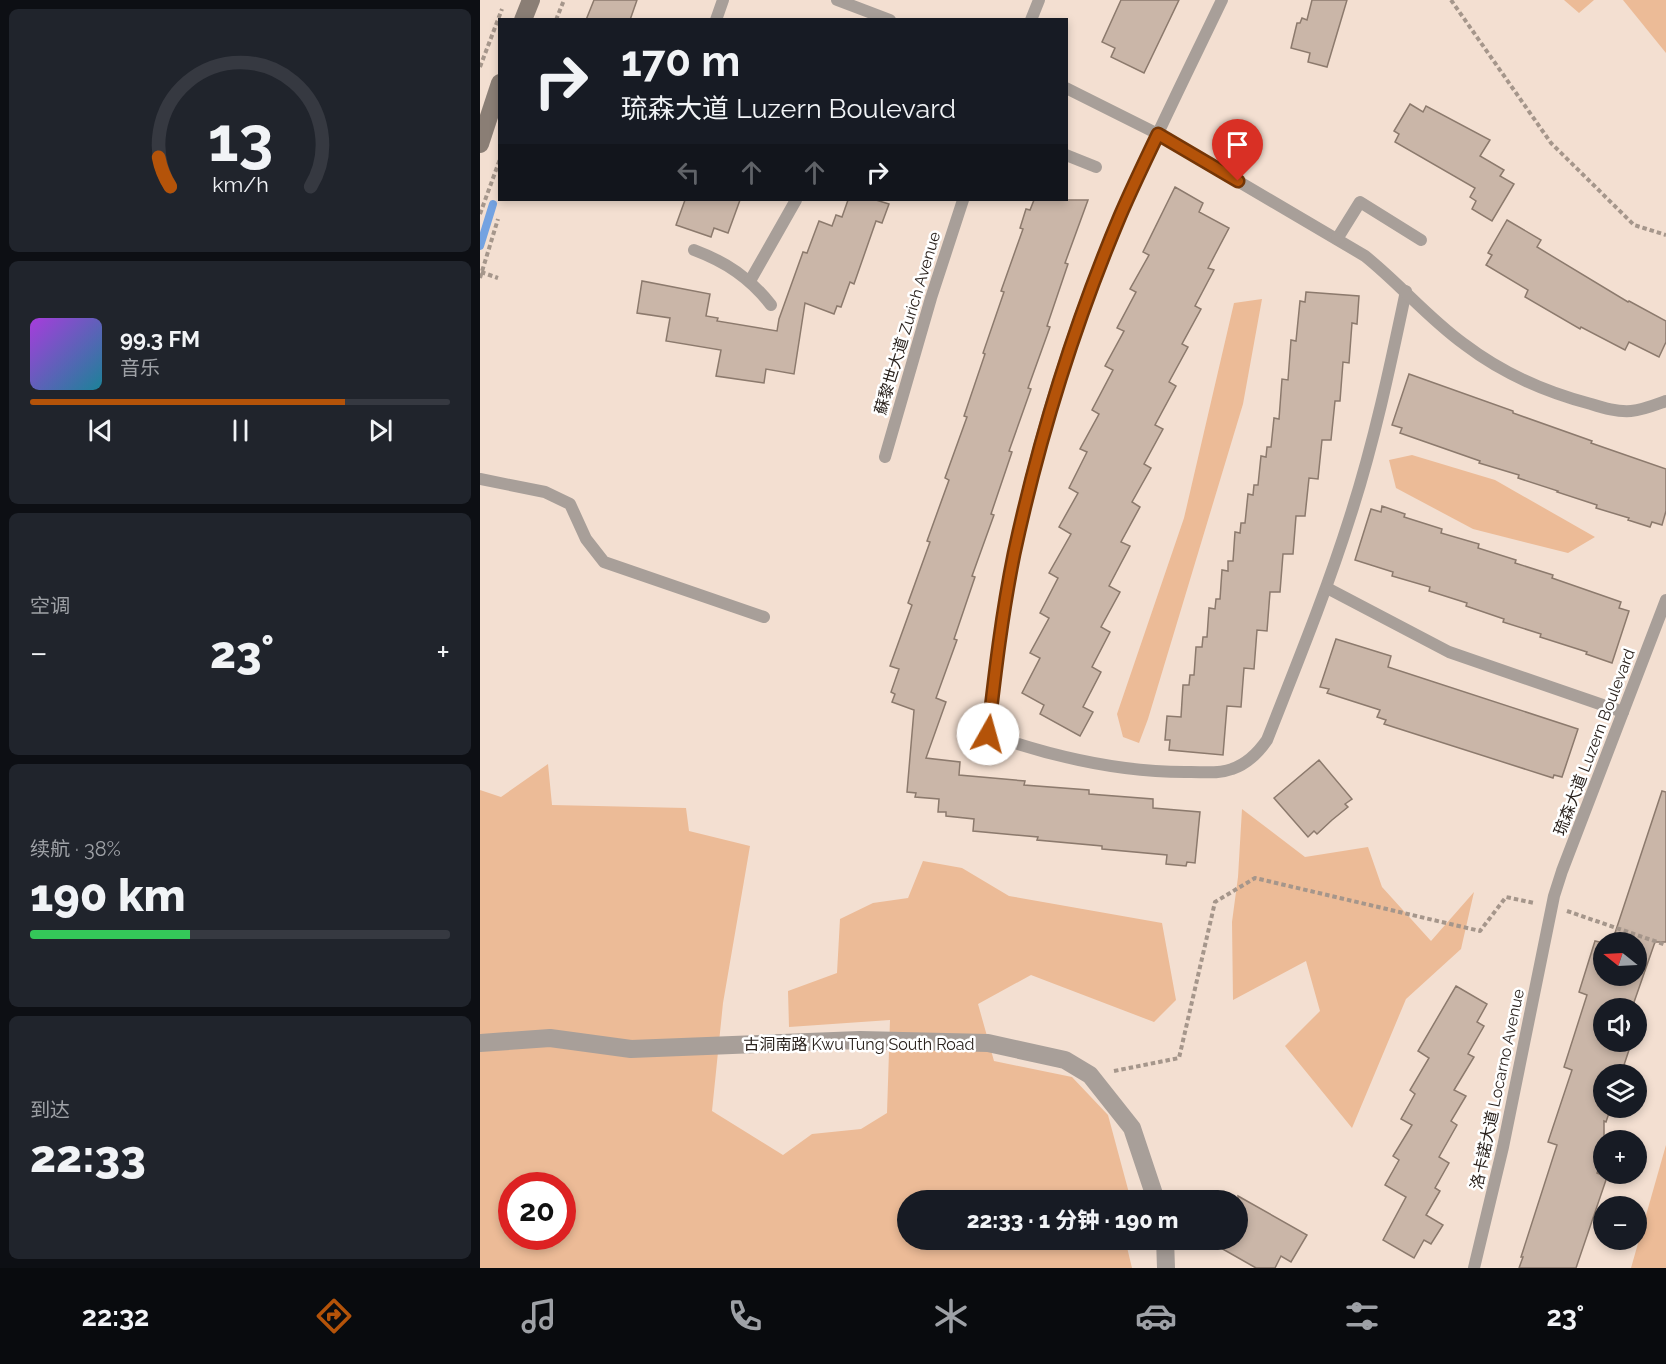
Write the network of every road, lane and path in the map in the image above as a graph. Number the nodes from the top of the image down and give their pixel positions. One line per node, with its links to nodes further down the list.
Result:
1 (505, 0): 10 (path)
2 (531, 0): 11 (street)
3 (564, 0): 12 (path)
4 (723, 0): 13 (lane)
5 (837, 0): 9 (lane)
6 (1039, 0): 14 (lane)
7 (1222, 0): 19 (lane)
8 (1451, 0): 28 (path)
9 (868, 16)
10 (498, 18)
11 (524, 18)
12 (556, 18)
13 (717, 18)
14 (1032, 18)
15 (498, 19): 16 (path)
16 (480, 67)
17 (498, 89): 20 (street)
18 (1068, 89): 19 (lane)
19 (1158, 134): 29 (lane); 41 (lane)
20 (480, 144)
21 (1068, 155): 23 (lane)
22 (498, 164): 26 (path)
23 (1096, 167)
24 (795, 201): 35 (lane)
25 (963, 201): 39 (lane, 蘇黎世大道 Zurich Avenue)
26 (480, 214)
27 (498, 219): 32 (path)
28 (1666, 235)
29 (1337, 239): 30 (lane); 36 (lane)
30 (1421, 240)
31 (694, 250): 35 (lane)
32 (481, 272): 33 (path); 34 (path)
33 (480, 278)
34 (498, 278)
35 (750, 281): 37 (lane)
36 (1406, 291): 38 (lane); 41 (lane)
37 (771, 305)
38 (1666, 401)
39 (885, 457)
40 (480, 479): 43 (lane)
41 (1327, 588): 44 (lane)
42 (1666, 600): 44 (lane, 琉森大道 Luzern Boulevard)
43 (764, 617)
44 (1623, 712): 45 (lane, 琉森大道 Luzern Boulevard)
45 (1551, 906): 46 (path); 48 (path); 52 (lane, 洛卡諾大道 Locarno Avenue)
46 (1666, 945)
47 (480, 1042): 48 (street, 古洞南路 Kwu Tung South Road)
48 (1090, 1076): 49 (street, 古洞南路 Kwu Tung South Road)
49 (1153, 1190)
50 (1165, 1250): 51 (street)
51 (1166, 1268)
52 (1474, 1268)

